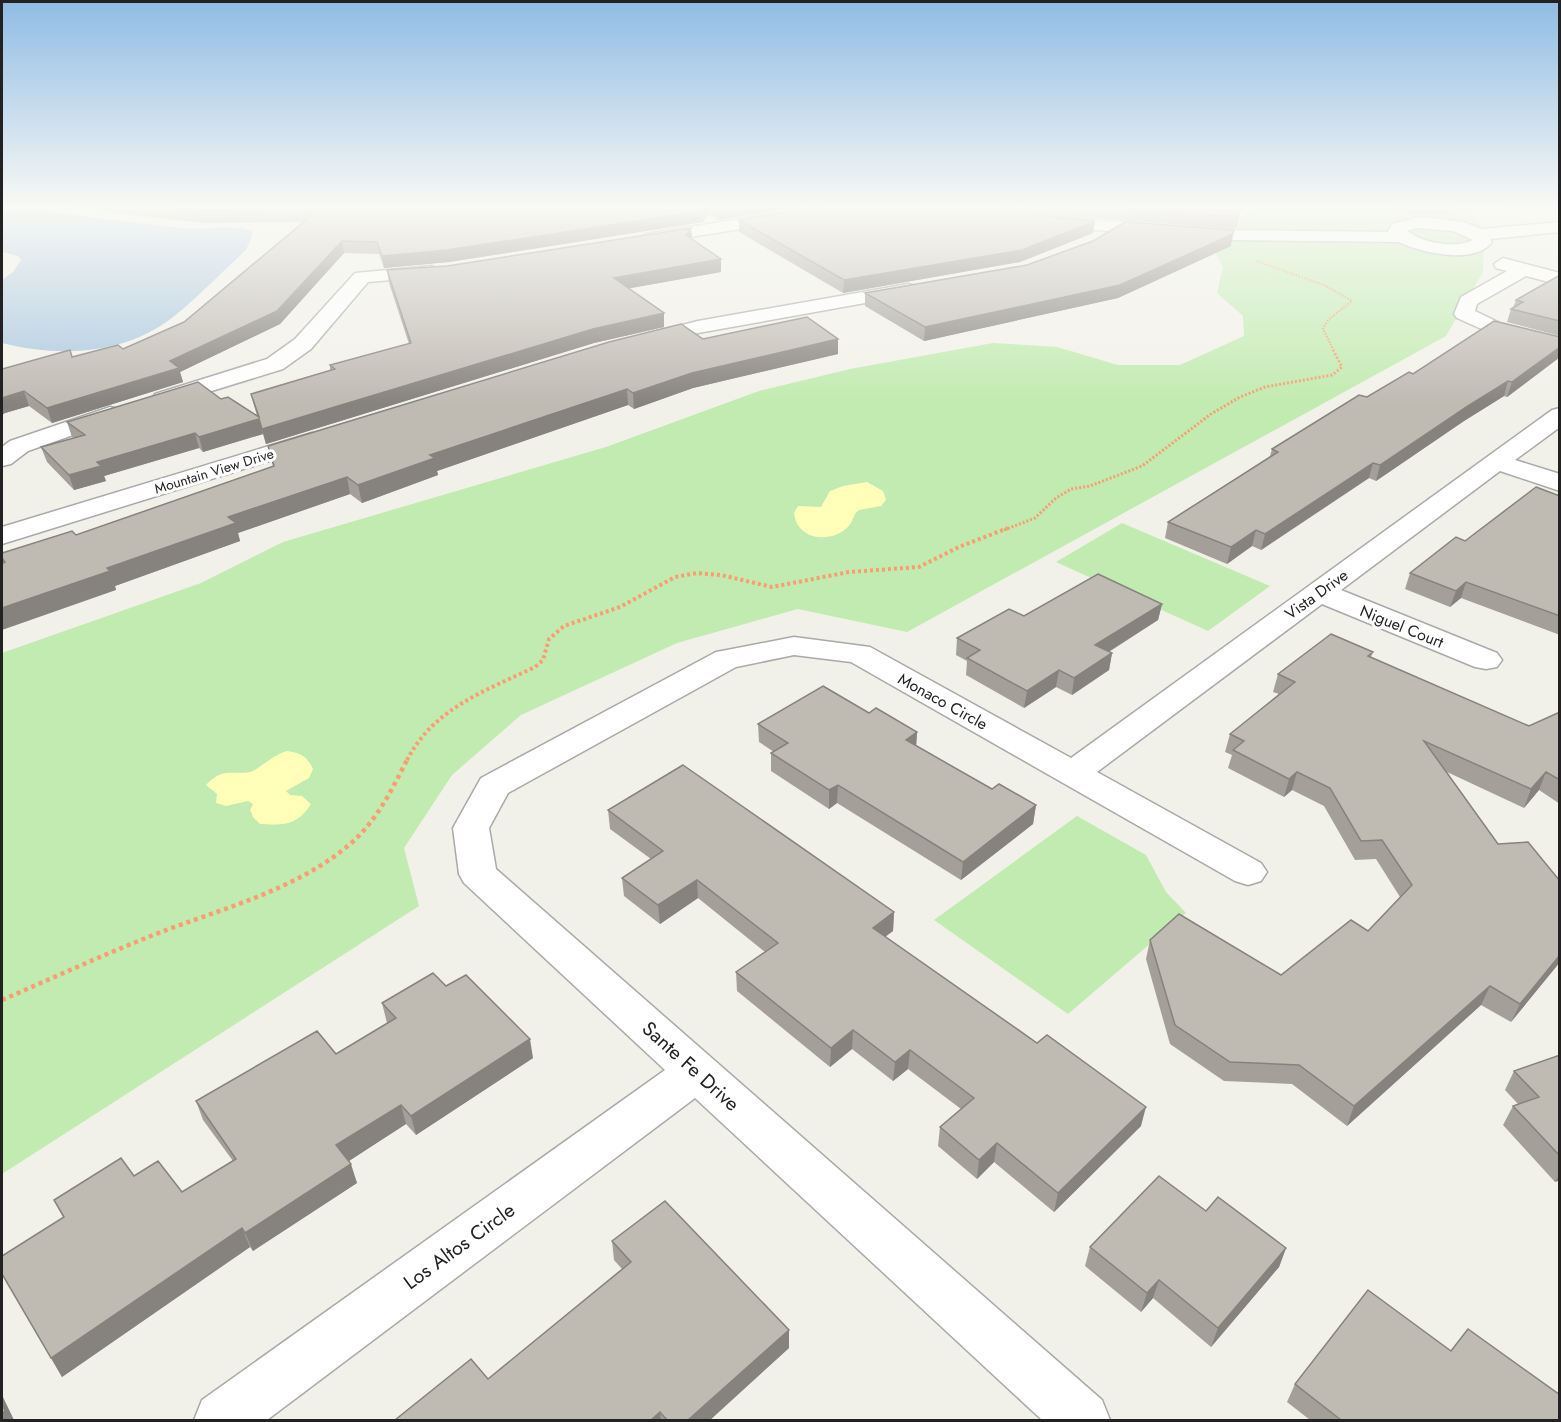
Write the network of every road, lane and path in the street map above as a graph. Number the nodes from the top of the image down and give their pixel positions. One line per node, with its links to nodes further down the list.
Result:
1 (420, 272): 11 (street)
2 (1287, 272): 20 (path)
3 (1519, 272): 8 (street)
4 (1533, 272): 5 (street)
5 (1560, 279)
6 (931, 286): 7 (street)
7 (624, 345)
8 (1560, 345)
9 (1560, 415): 12 (street, Vista Drive)
10 (332, 434): 14 (street, Mountain View Drive)
11 (2, 459)
12 (1496, 462): 13 (street); 15 (street, Vista Drive)
13 (1560, 483)
14 (2, 536)
15 (1319, 592): 16 (street, Niguel Court); 18 (street, Vista Drive)
16 (1486, 660)
17 (621, 716): 18 (street, Monaco Circle); 21 (street, Sante Fe Drive)
18 (1072, 774): 19 (street, Monaco Circle)
19 (1248, 872)
20 (2, 1000)
21 (697, 1071): 22 (street, Los Altos Circle); 23 (street, Sante Fe Drive)
22 (222, 1420)
23 (1082, 1420)

